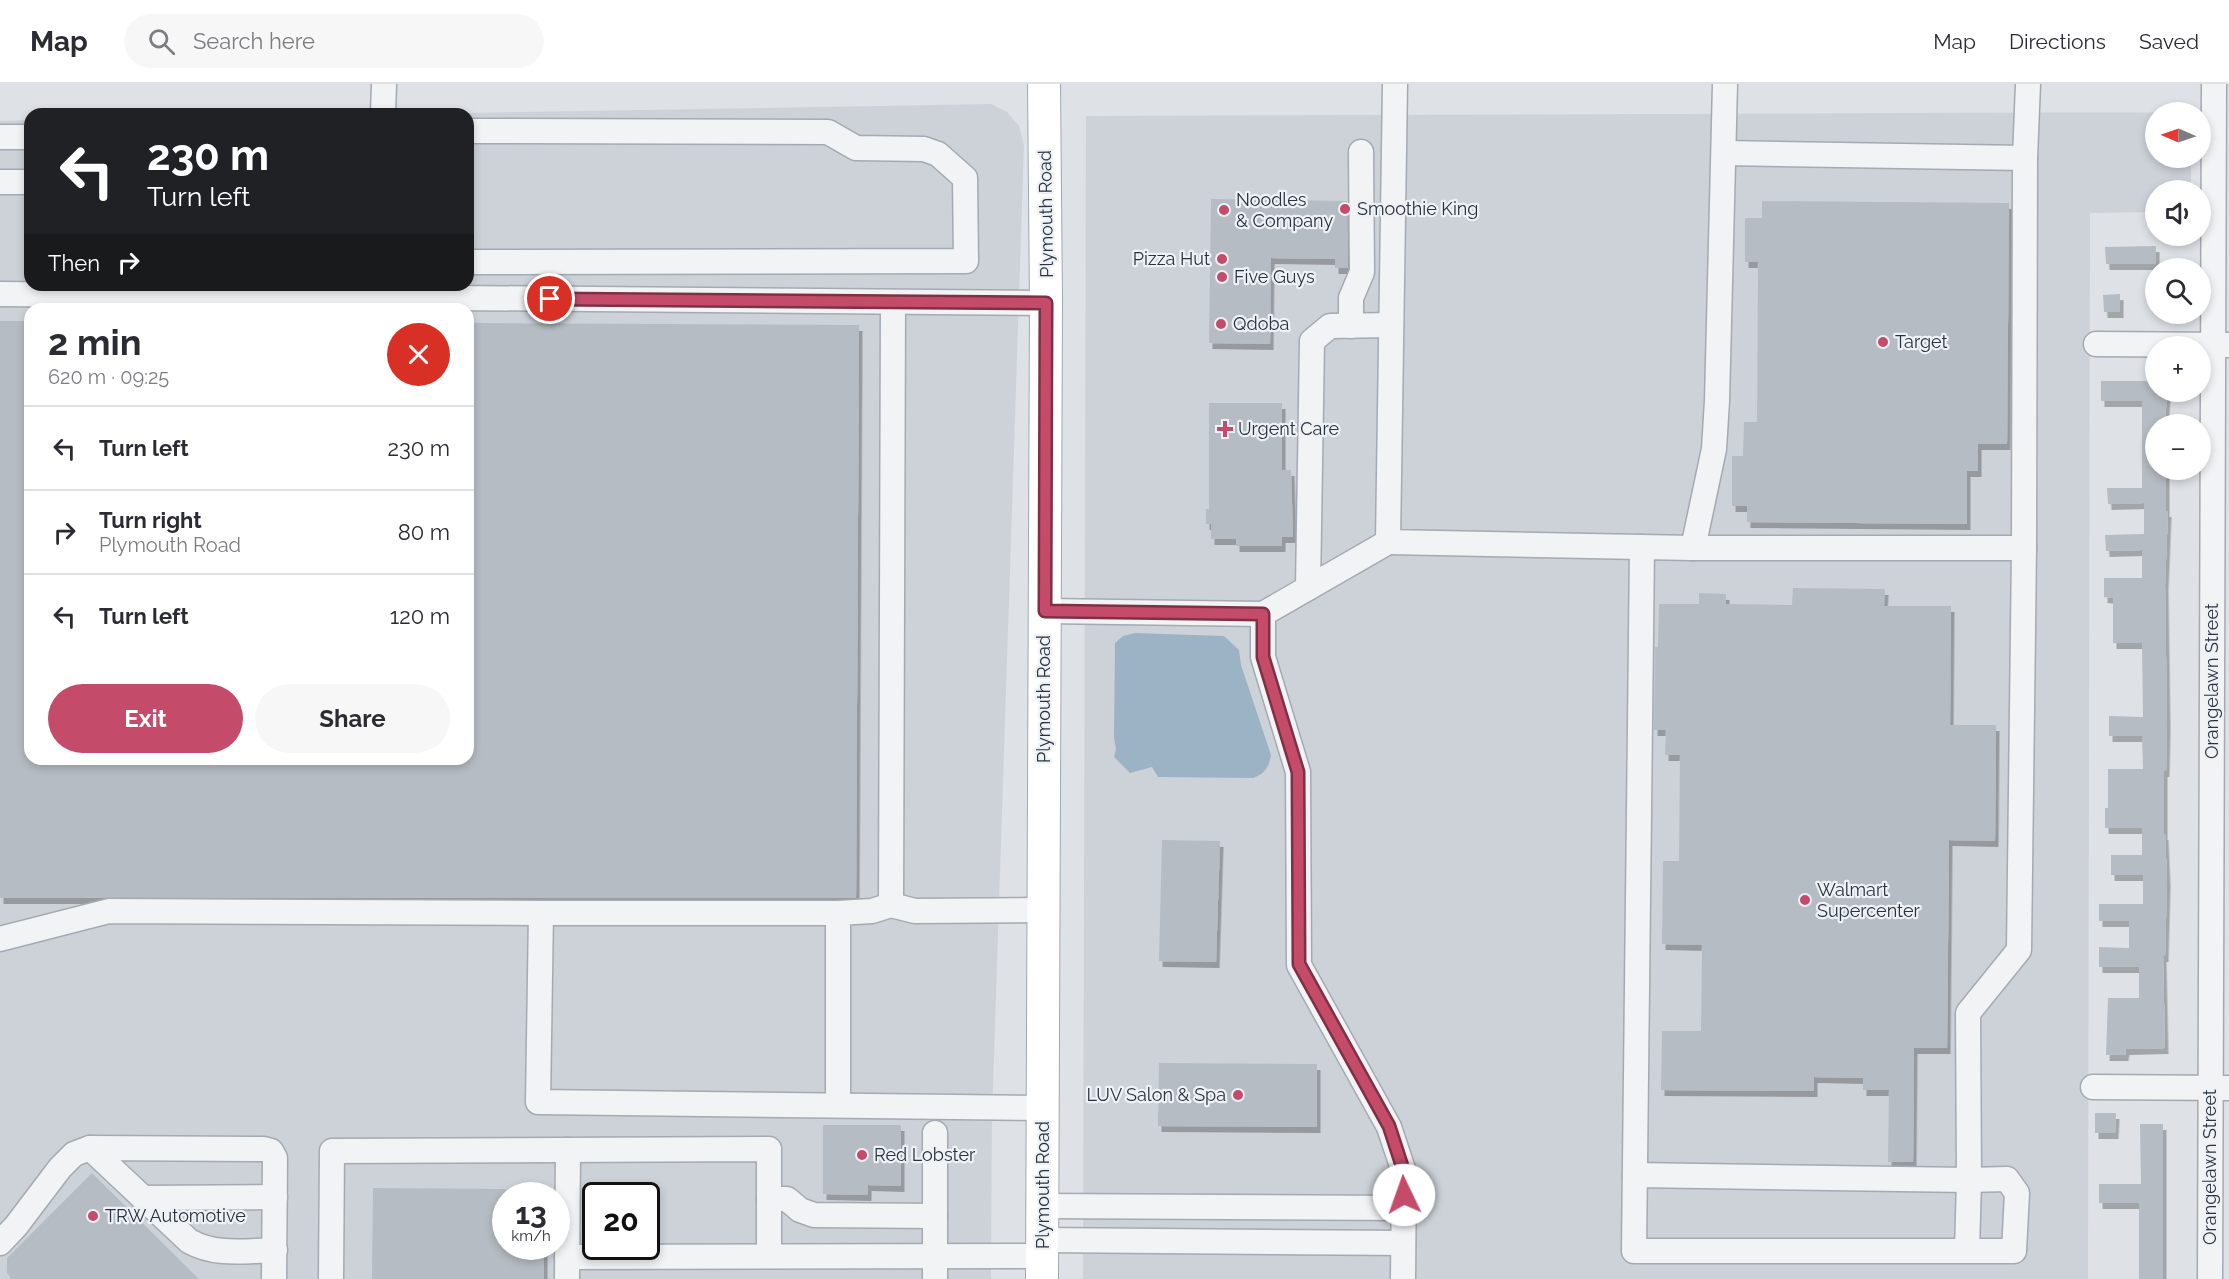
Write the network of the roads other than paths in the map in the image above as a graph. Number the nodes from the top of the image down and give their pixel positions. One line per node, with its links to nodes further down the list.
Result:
1 (384, 84): 7 (street)
2 (1044, 84): 20 (main road, Plymouth Road)
3 (1395, 84): 22 (street)
4 (1725, 84): 12 (street)
5 (2028, 84): 13 (street)
6 (2214, 84): 16 (street, Orangelawn Street)
7 (383, 108)
8 (474, 131): 17 (street)
9 (0, 137): 10 (street)
10 (24, 137)
11 (1361, 152): 21 (street)
12 (1724, 153): 13 (street); 27 (street)
13 (2025, 158): 28 (street)
14 (0, 182): 15 (street)
15 (24, 182)
16 (2221, 221): 24 (street, Orangelawn Street)
17 (474, 262)
18 (0, 294): 19 (street)
19 (892, 302): 20 (street); 32 (street)
20 (1046, 303): 30 (main road, Plymouth Road)
21 (1351, 326): 22 (street); 29 (street)
22 (1391, 326): 25 (street)
23 (2096, 344): 24 (street)
24 (2221, 345): 38 (street, Orangelawn Street)
25 (1388, 542): 26 (street); 29 (street)
26 (1642, 547): 27 (street); 44 (street)
27 (1693, 548): 28 (street)
28 (2024, 548): 45 (street)
29 (1308, 588): 31 (street)
30 (1045, 611): 31 (street); 33 (main road, Plymouth Road)
31 (1263, 614): 50 (street)
32 (891, 905): 33 (street); 35 (street)
33 (1044, 910): 40 (main road, Plymouth Road)
34 (541, 913): 35 (street); 36 (street); 39 (street)
35 (838, 913): 39 (street)
36 (0, 939)
37 (2093, 1087): 38 (street)
38 (2220, 1088): 63 (street, Orangelawn Street)
39 (838, 1104): 40 (street)
40 (1043, 1108): 49 (main road, Plymouth Road)
41 (935, 1133): 51 (street)
42 (90, 1148): 46 (street); 47 (street); 52 (street)
43 (568, 1150): 48 (street); 59 (street); 61 (street)
44 (1635, 1175): 45 (street); 55 (street)
45 (1969, 1180): 55 (street); 55 (street)
46 (276, 1197): 47 (street); 54 (street)
47 (143, 1198): 54 (street)
48 (769, 1199): 51 (street); 56 (street)
49 (1042, 1206): 50 (street); 57 (main road, Plymouth Road)
50 (1404, 1208): 53 (street)
51 (935, 1216): 58 (street)
52 (0, 1243)
53 (1403, 1243): 57 (street); 62 (street)
54 (275, 1250): 60 (street)
55 (1966, 1251)
56 (769, 1256): 58 (street); 59 (street)
57 (1042, 1258): 58 (street)
58 (935, 1267)
59 (567, 1268)
60 (274, 1279)
61 (332, 1279)
62 (1403, 1279)
63 (2210, 1279)

